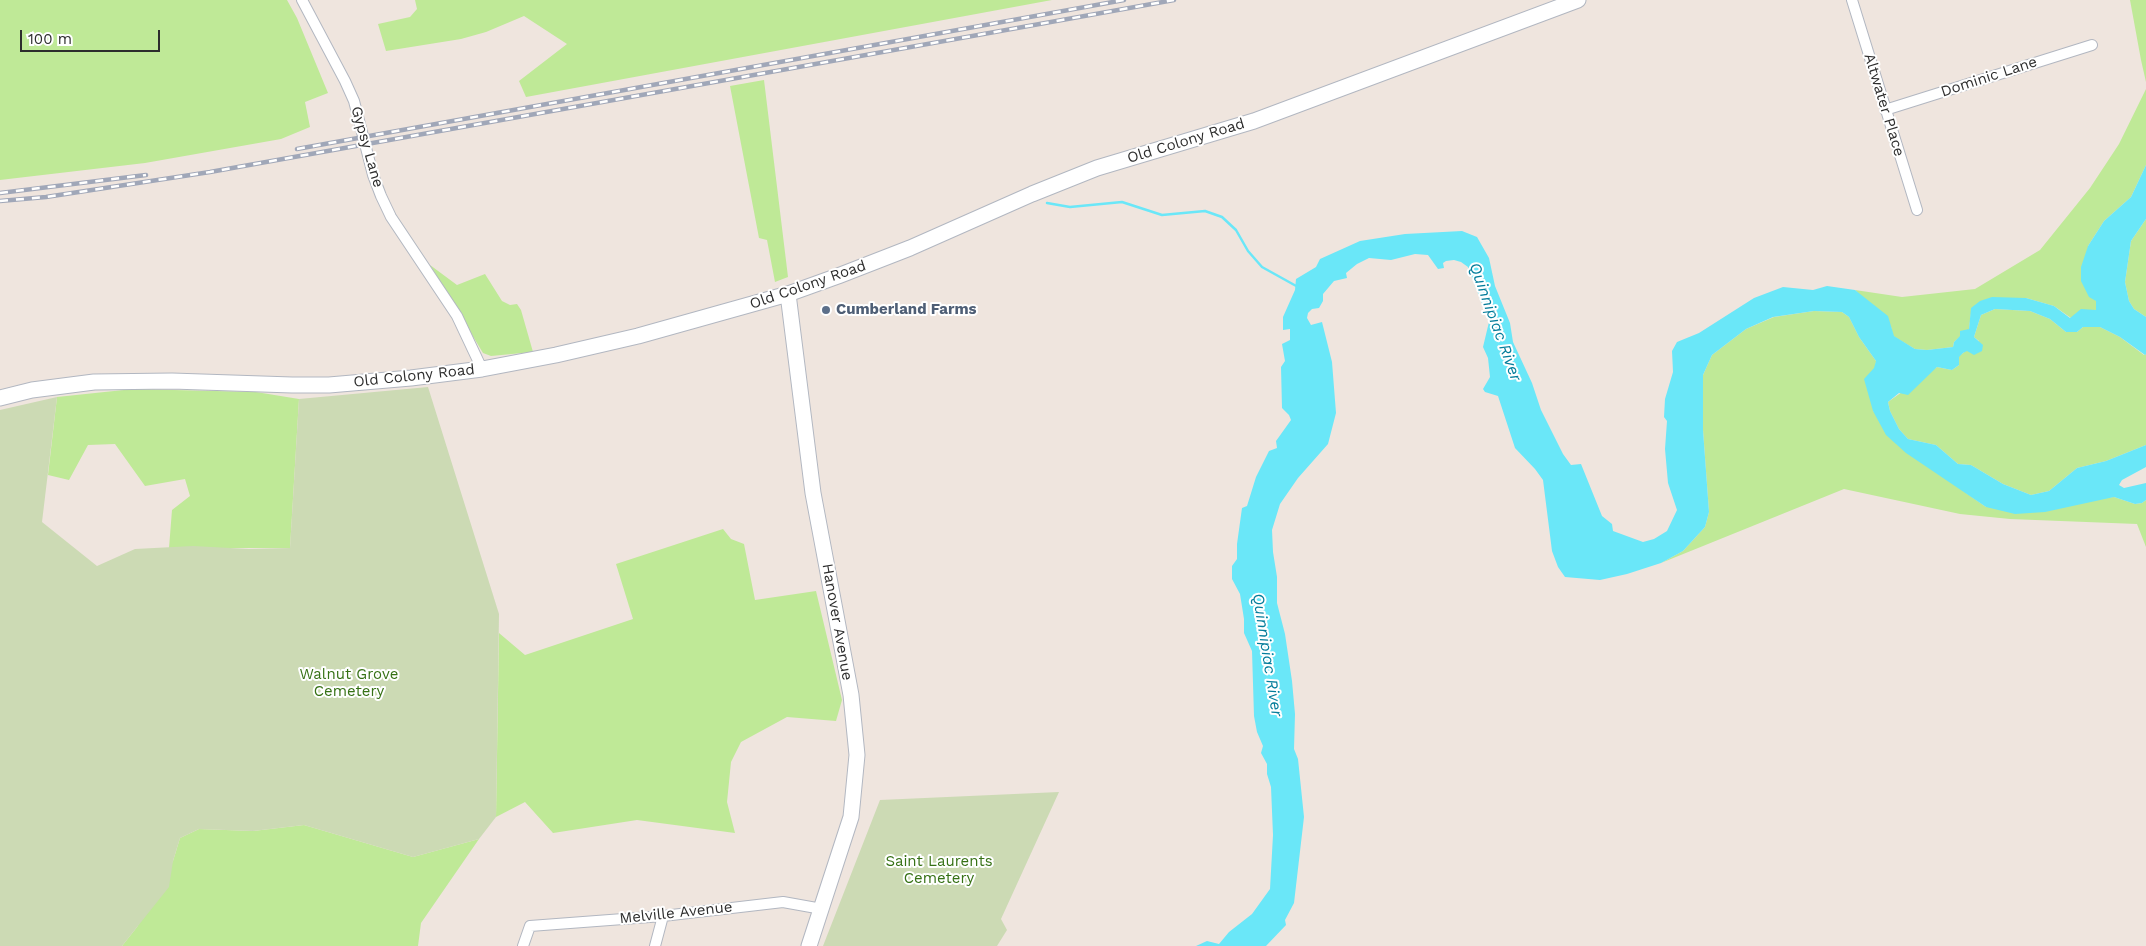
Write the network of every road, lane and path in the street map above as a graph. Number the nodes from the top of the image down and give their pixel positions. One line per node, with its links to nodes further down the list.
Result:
1 (302, 0): 8 (street, Gypsy Lane)
2 (1578, 0): 7 (main road, Old Colony Road)
3 (1852, 0): 5 (street, Altwater Place)
4 (2092, 44): 5 (street, Dominic Lane)
5 (1885, 110): 6 (street, Altwater Place)
6 (1917, 210)
7 (788, 294): 8 (main road, Old Colony Road); 10 (main road, Hanover Avenue)
8 (482, 369): 9 (main road, Old Colony Road)
9 (0, 398)
10 (822, 909): 11 (street, Melville Avenue); 14 (main road, Hanover Avenue)
11 (663, 916): 12 (street, Melville Avenue); 13 (street)
12 (524, 946)
13 (654, 946)
14 (809, 946)

